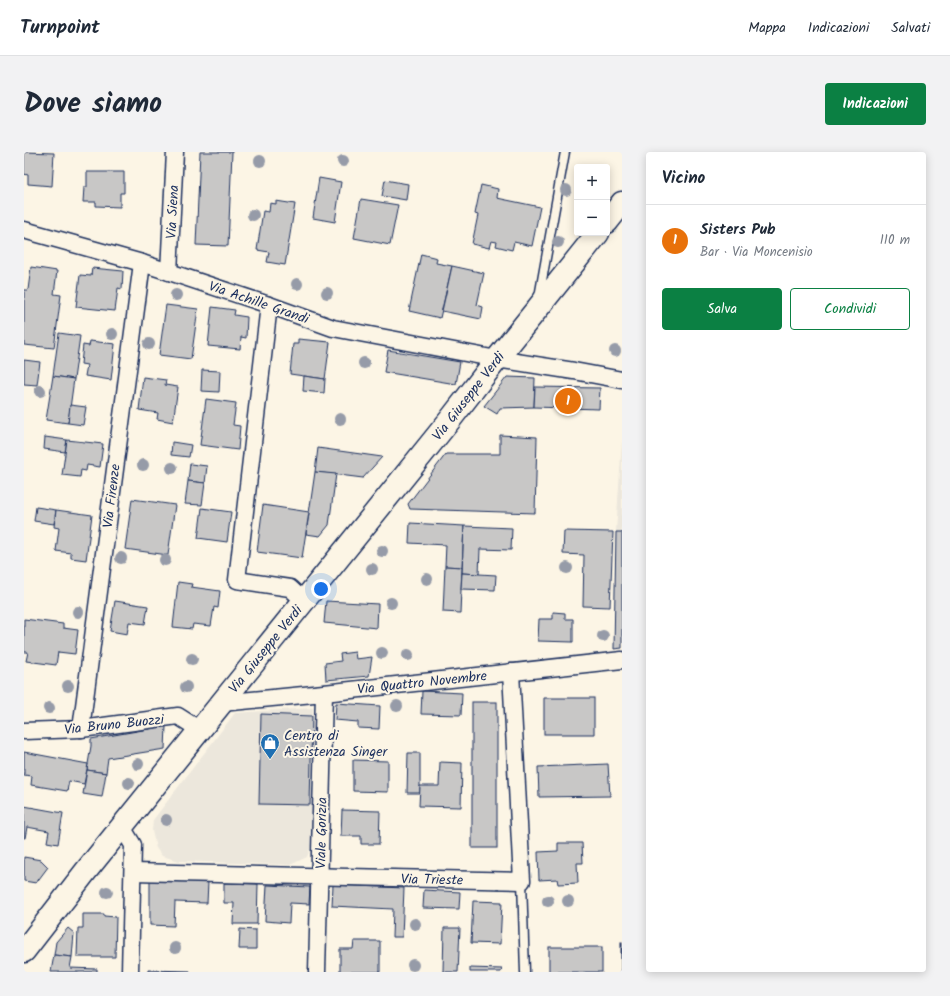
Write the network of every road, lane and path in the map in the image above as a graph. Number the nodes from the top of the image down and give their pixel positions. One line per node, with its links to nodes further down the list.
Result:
1 (176, 152): 8 (street, Via Siena)
2 (565, 152): 10 (lane, Via Giuseppe Verdi)
3 (622, 203): 4 (main road)
4 (610, 218)
5 (24, 230): 7 (street, Via Achille Grandi)
6 (596, 236): 10 (main road, Via Giuseppe Verdi)
7 (142, 263): 8 (street, Via Achille Grandi); 18 (street, Via Firenze)
8 (169, 272): 9 (street, Via Achille Grandi)
9 (269, 304): 11 (street, Via Achille Grandi); 13 (street)
10 (537, 310): 11 (main road, Via Giuseppe Verdi)
11 (497, 359): 12 (street, Via Achille Grandi); 13 (main road, Via Giuseppe Verdi)
12 (622, 380)
13 (304, 601): 17 (main road, Via Giuseppe Verdi)
14 (622, 660): 15 (street, Via Quattro Novembre)
15 (511, 672): 16 (street, Via Quattro Novembre); 24 (street)
16 (324, 693): 17 (street, Via Quattro Novembre); 23 (street, Viale Gorizia)
17 (221, 703): 19 (main road, Via Giuseppe Verdi)
18 (81, 729): 19 (street, Via Bruno Buozzi); 20 (street, Via Bruno Buozzi)
19 (200, 730): 21 (main road, Via Giuseppe Verdi)
20 (24, 731)
21 (122, 827): 22 (street); 25 (main road, Via Giuseppe Verdi)
22 (133, 872): 23 (street, Via Trieste); 26 (street)
23 (320, 876): 24 (street, Via Trieste); 27 (street, Viale Gorizia)
24 (522, 881): 28 (lane)
25 (24, 951)
26 (130, 972)
27 (317, 972)
28 (524, 972)

